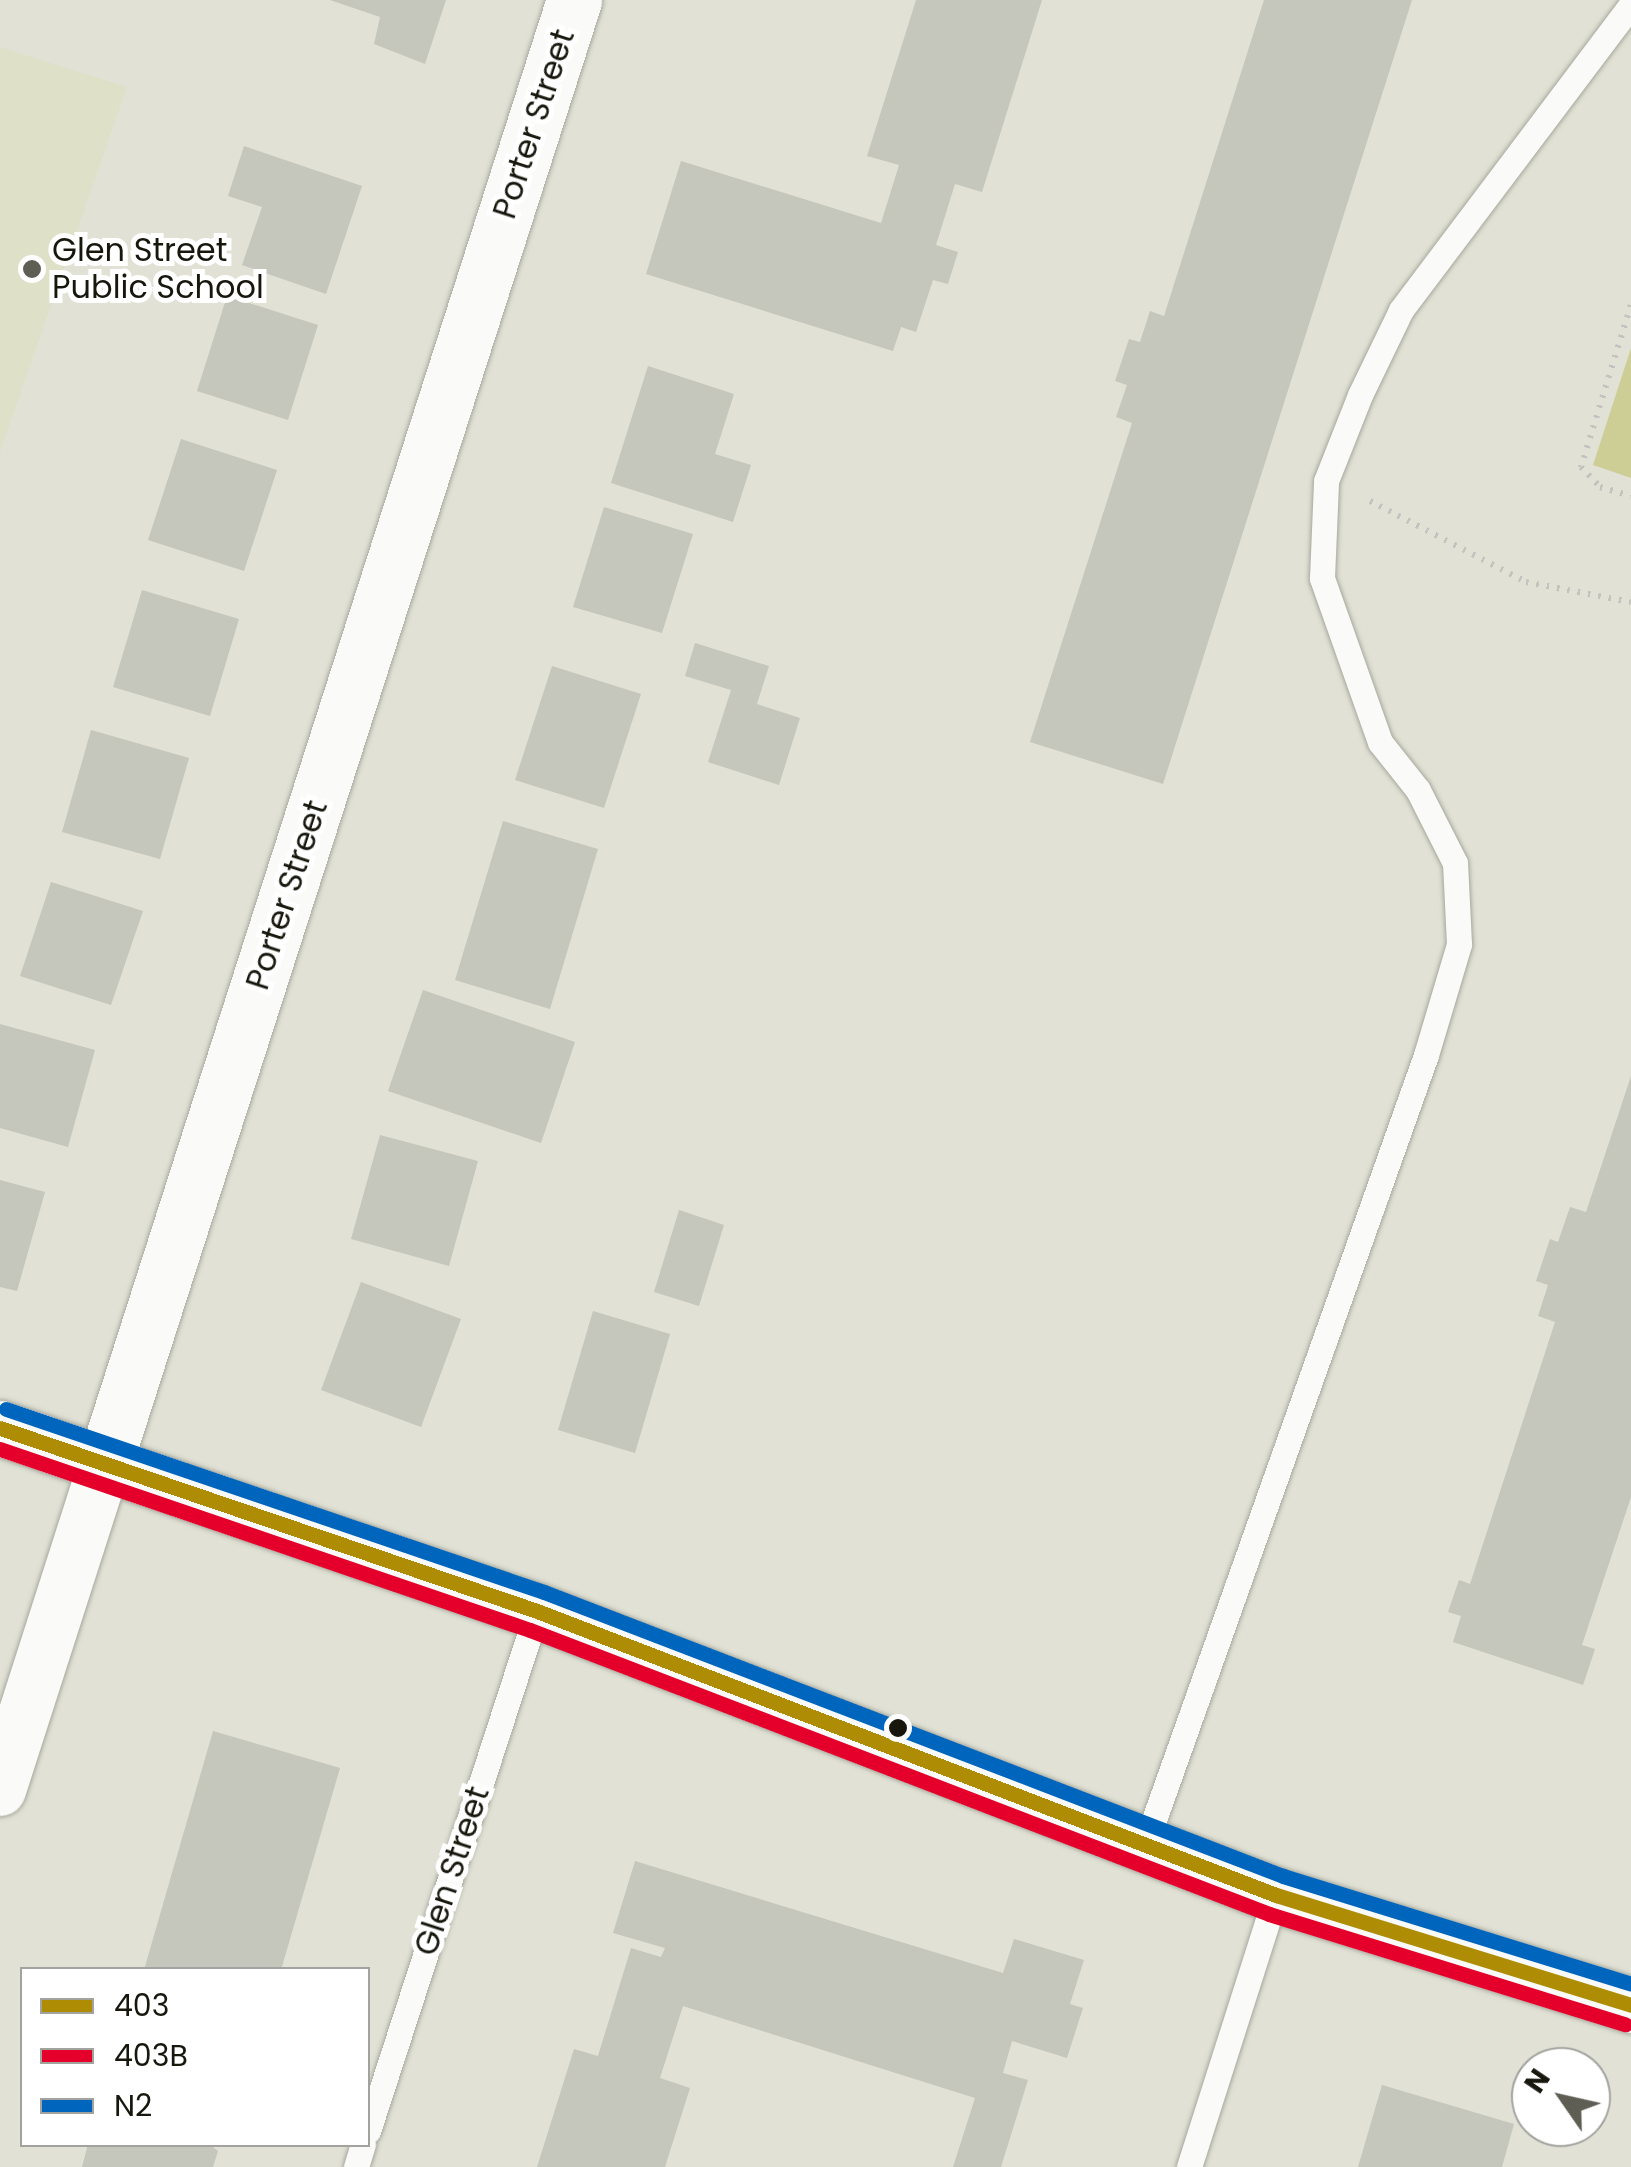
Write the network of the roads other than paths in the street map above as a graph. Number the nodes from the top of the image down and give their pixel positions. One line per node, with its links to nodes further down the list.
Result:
1 (574, 0): 4 (street, Porter Street)
2 (1631, 4): 7 (lane)
3 (0, 1428): 4 (street)
4 (105, 1462): 5 (street); 6 (street, Porter Street)
5 (537, 1611): 7 (street); 10 (lane, Glen Street)
6 (0, 1790)
7 (1146, 1845): 8 (street)
8 (1276, 1894): 9 (street); 11 (lane)
9 (1631, 2005)
10 (370, 2125)
11 (1189, 2167)

